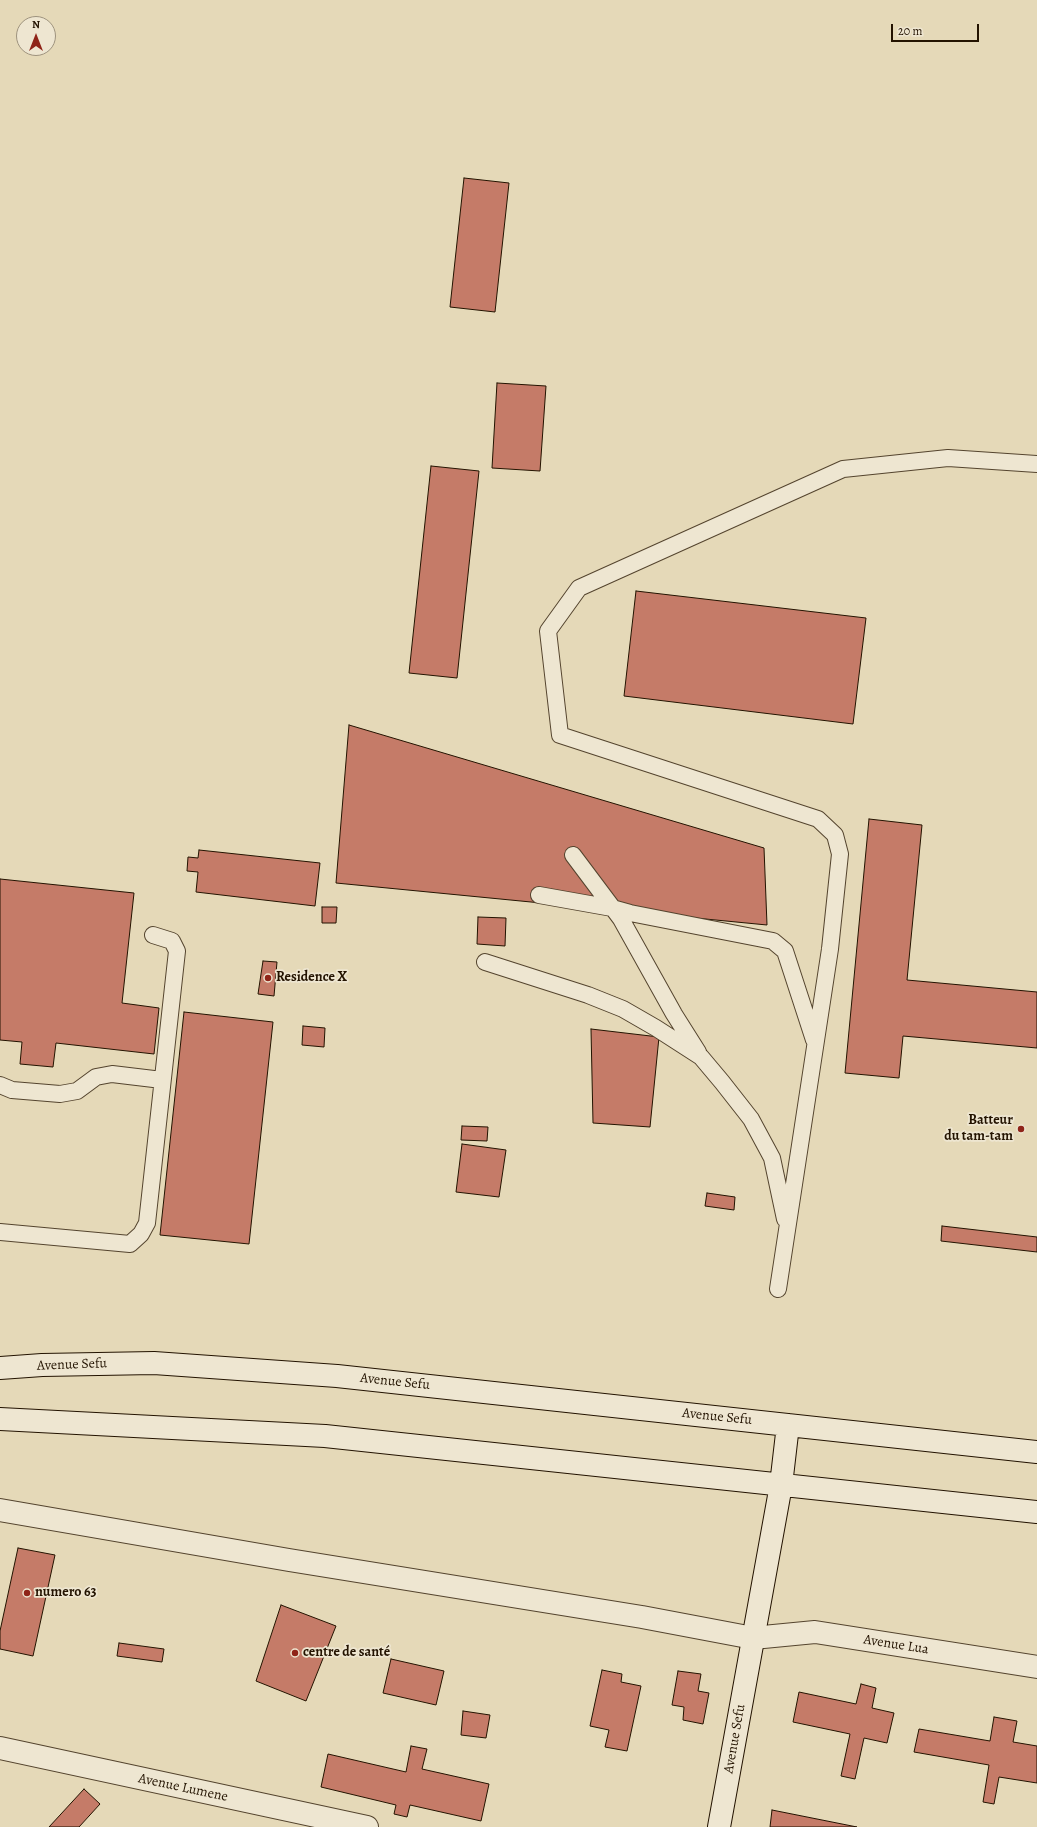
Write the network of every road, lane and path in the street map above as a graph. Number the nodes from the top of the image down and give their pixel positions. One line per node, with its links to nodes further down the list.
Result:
1 (1037, 464): 7 (lane)
2 (573, 855): 4 (lane)
3 (539, 895): 4 (lane)
4 (612, 908): 7 (lane); 8 (lane)
5 (154, 935): 9 (lane)
6 (485, 962): 8 (lane)
7 (815, 1044): 11 (lane)
8 (700, 1057): 11 (lane)
9 (162, 1080): 10 (lane); 12 (lane)
10 (0, 1085)
11 (788, 1228): 13 (lane)
12 (0, 1232)
13 (778, 1289)
14 (0, 1368): 16 (main road, Avenue Sefu)
15 (0, 1418): 18 (main road)
16 (788, 1425): 17 (main road, Avenue Sefu); 18 (main road, Avenue Sefu)
17 (1037, 1452)
18 (781, 1485): 20 (main road); 21 (main road, Avenue Sefu)
19 (0, 1510): 21 (main road, Avenue Lua)
20 (1037, 1512)
21 (754, 1638): 22 (main road, Avenue Lua); 25 (main road, Avenue Sefu)
22 (1037, 1667)
23 (0, 1748): 24 (main road, Avenue Lumene)
24 (367, 1827)
25 (719, 1827)

